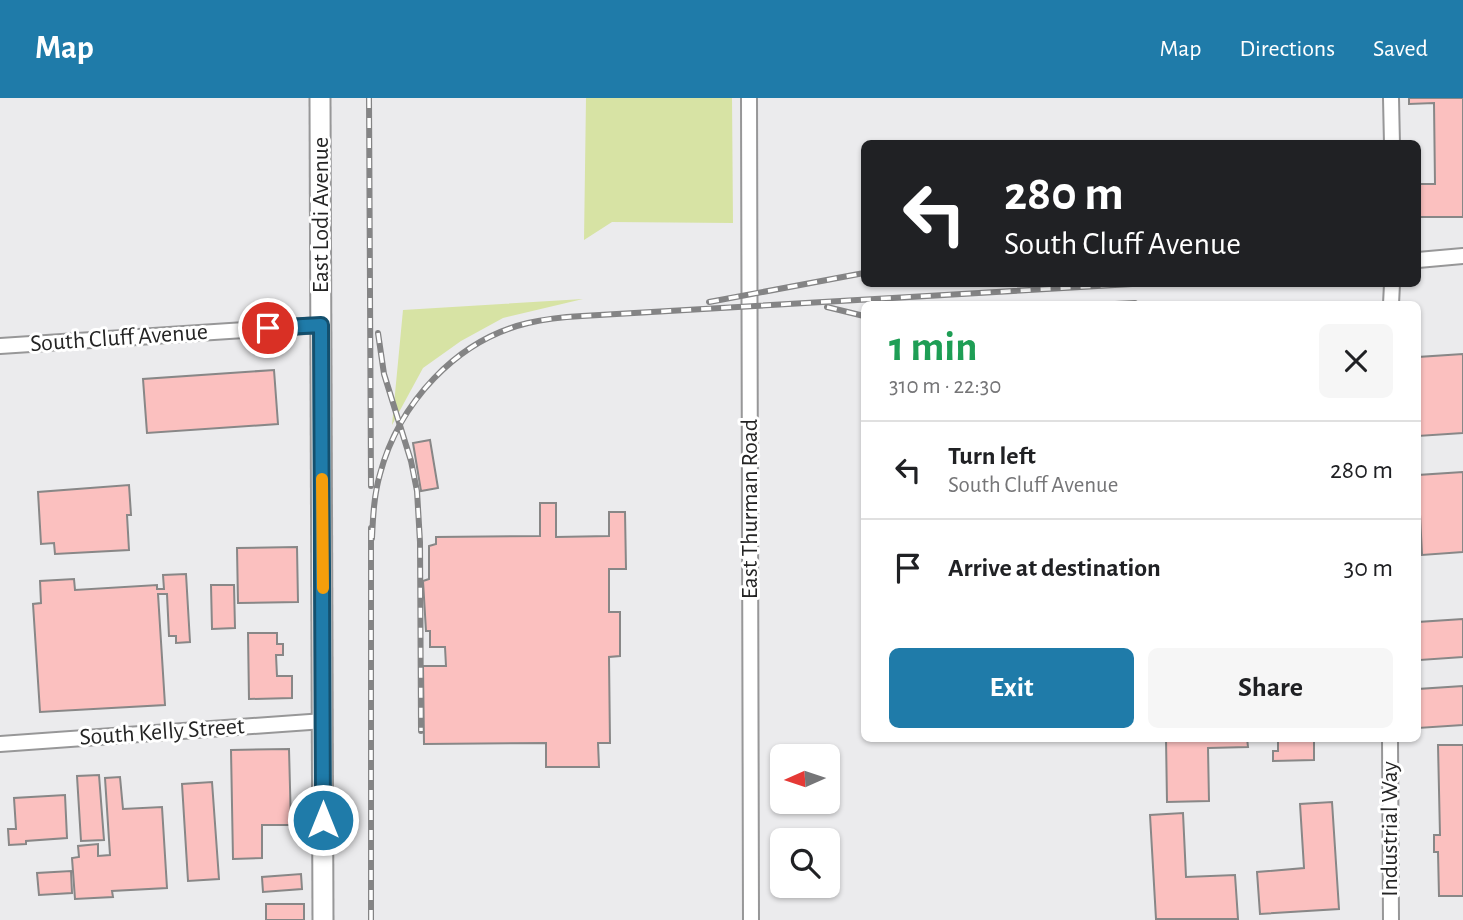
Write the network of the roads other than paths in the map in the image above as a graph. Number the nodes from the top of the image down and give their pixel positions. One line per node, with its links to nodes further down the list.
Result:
1 (320, 98): 7 (street, East Lodi Avenue)
2 (749, 98): 13 (street, East Thurman Road)
3 (1391, 98): 4 (street)
4 (1392, 140)
5 (1463, 256): 6 (street)
6 (1421, 260)
7 (321, 325): 8 (street, South Cluff Avenue); 9 (street, East Lodi Avenue)
8 (0, 346)
9 (324, 720): 11 (street, South Kelly Street); 12 (street, East Lodi Avenue)
10 (1390, 742): 14 (street, Industrial Way)
11 (0, 744)
12 (323, 920)
13 (751, 920)
14 (1391, 920)

